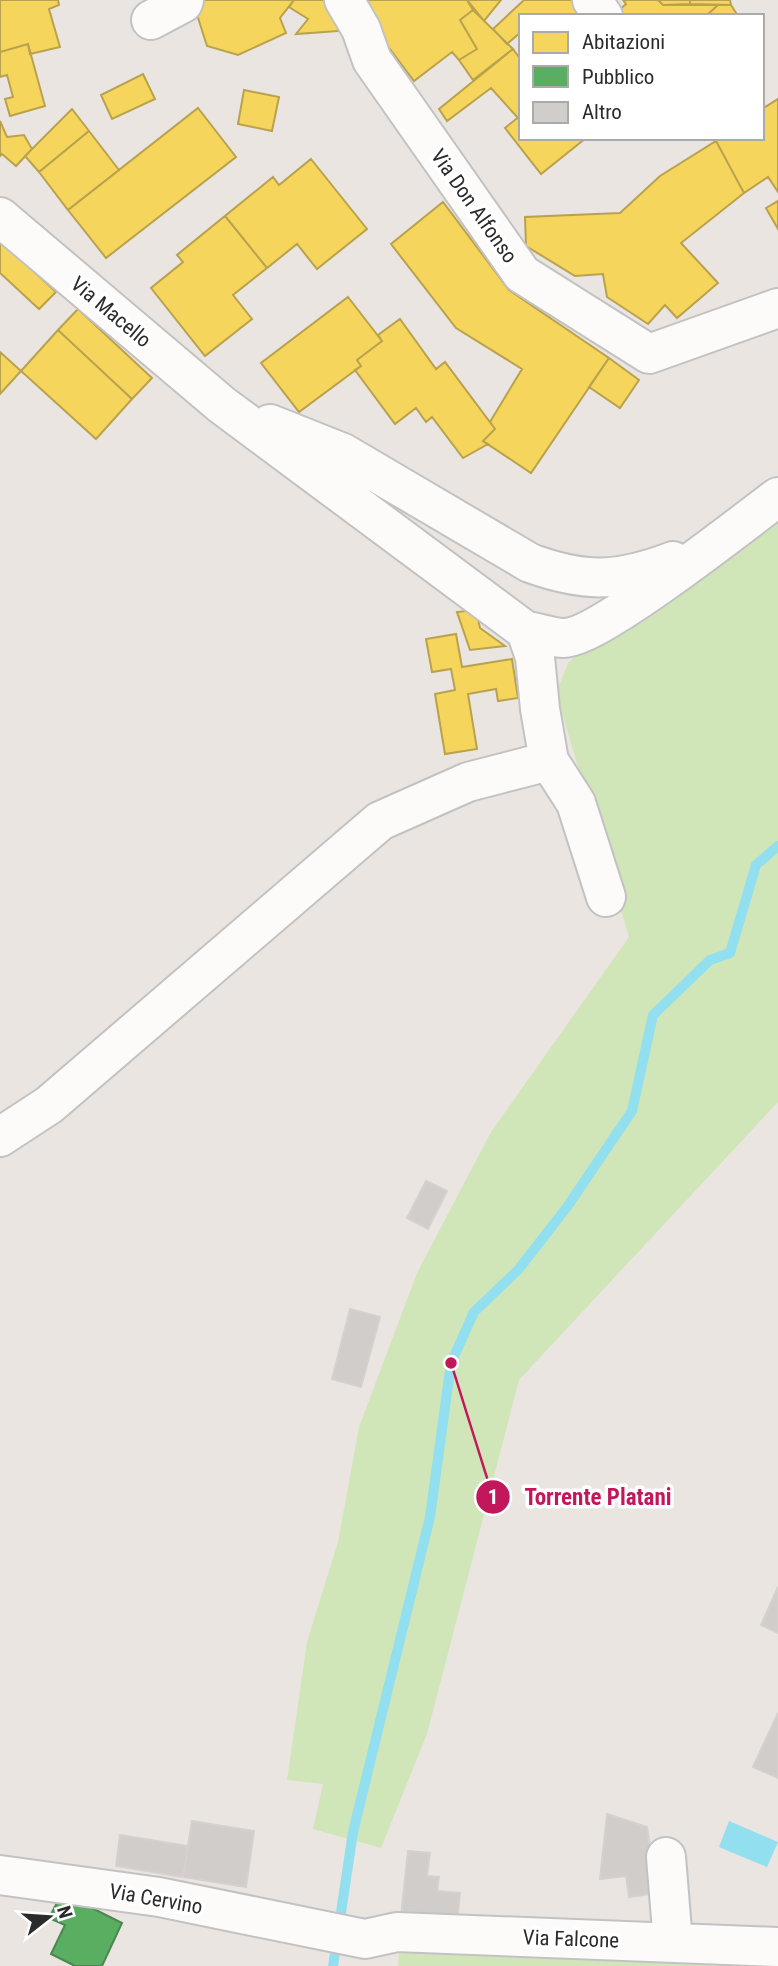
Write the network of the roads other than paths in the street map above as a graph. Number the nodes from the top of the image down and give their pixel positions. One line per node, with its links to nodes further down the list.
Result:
1 (184, 0): 3 (street)
2 (344, 0): 5 (street, Via Don Alfonso)
3 (151, 20)
4 (0, 217): 6 (street, Via Macello)
5 (778, 308)
6 (222, 405): 7 (street); 9 (street, Via Macello)
7 (407, 492): 9 (street); 11 (street)
8 (778, 497): 10 (street)
9 (384, 526): 12 (street, Via Macello)
10 (709, 547): 11 (street); 13 (street)
11 (558, 573): 13 (street)
12 (526, 631): 13 (street); 14 (street)
13 (563, 638): 14 (street)
14 (540, 709): 15 (street)
15 (550, 761): 16 (street); 17 (street)
16 (606, 897)
17 (0, 1137)
18 (666, 1857): 20 (street)
19 (0, 1875): 22 (street, Via Cervino)
20 (673, 1943): 21 (street, Via Falcone); 22 (street, Via Falcone)
21 (778, 1947)
22 (370, 1952)

